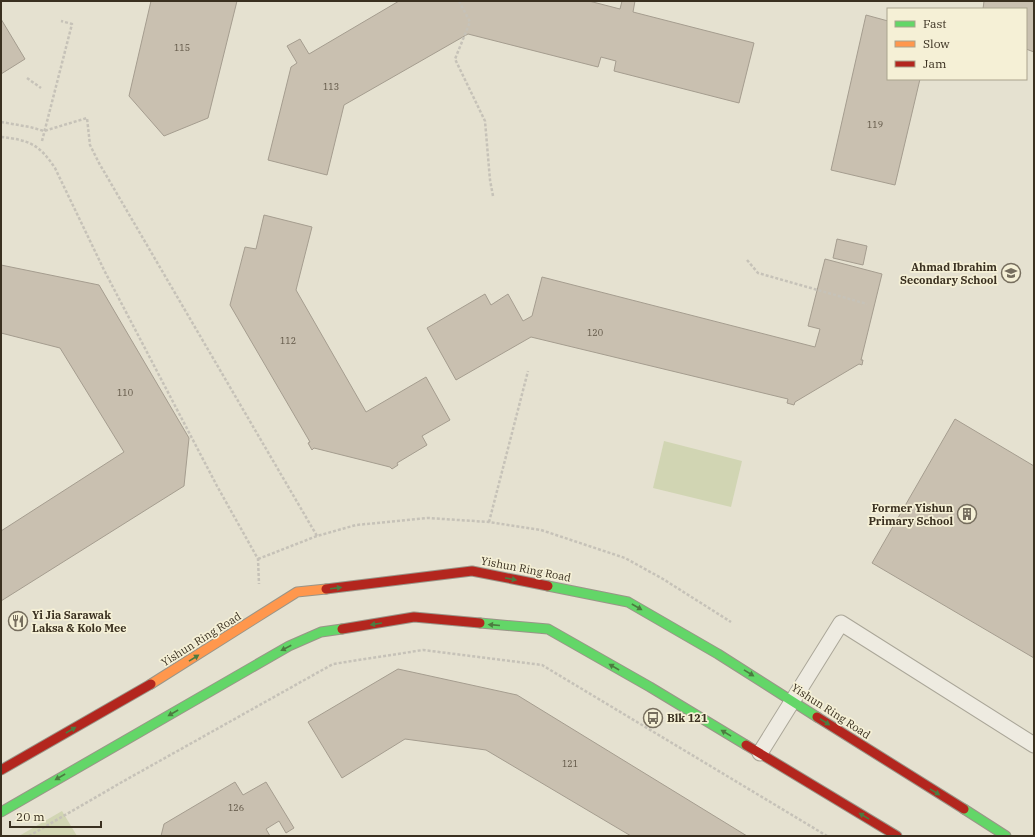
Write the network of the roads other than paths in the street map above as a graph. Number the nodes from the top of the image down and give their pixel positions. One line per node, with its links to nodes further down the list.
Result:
1 (792, 701): 2 (lane); 3 (lane); 4 (main road, Yishun Ring Road, one-way to 1); 7 (main road, Yishun Ring Road, one-way to 7)
2 (1034, 745)
3 (760, 753): 5 (main road, one-way to 5); 6 (main road, one-way to 3)
4 (1, 770)
5 (1, 812)
6 (897, 836)
7 (1006, 836)

